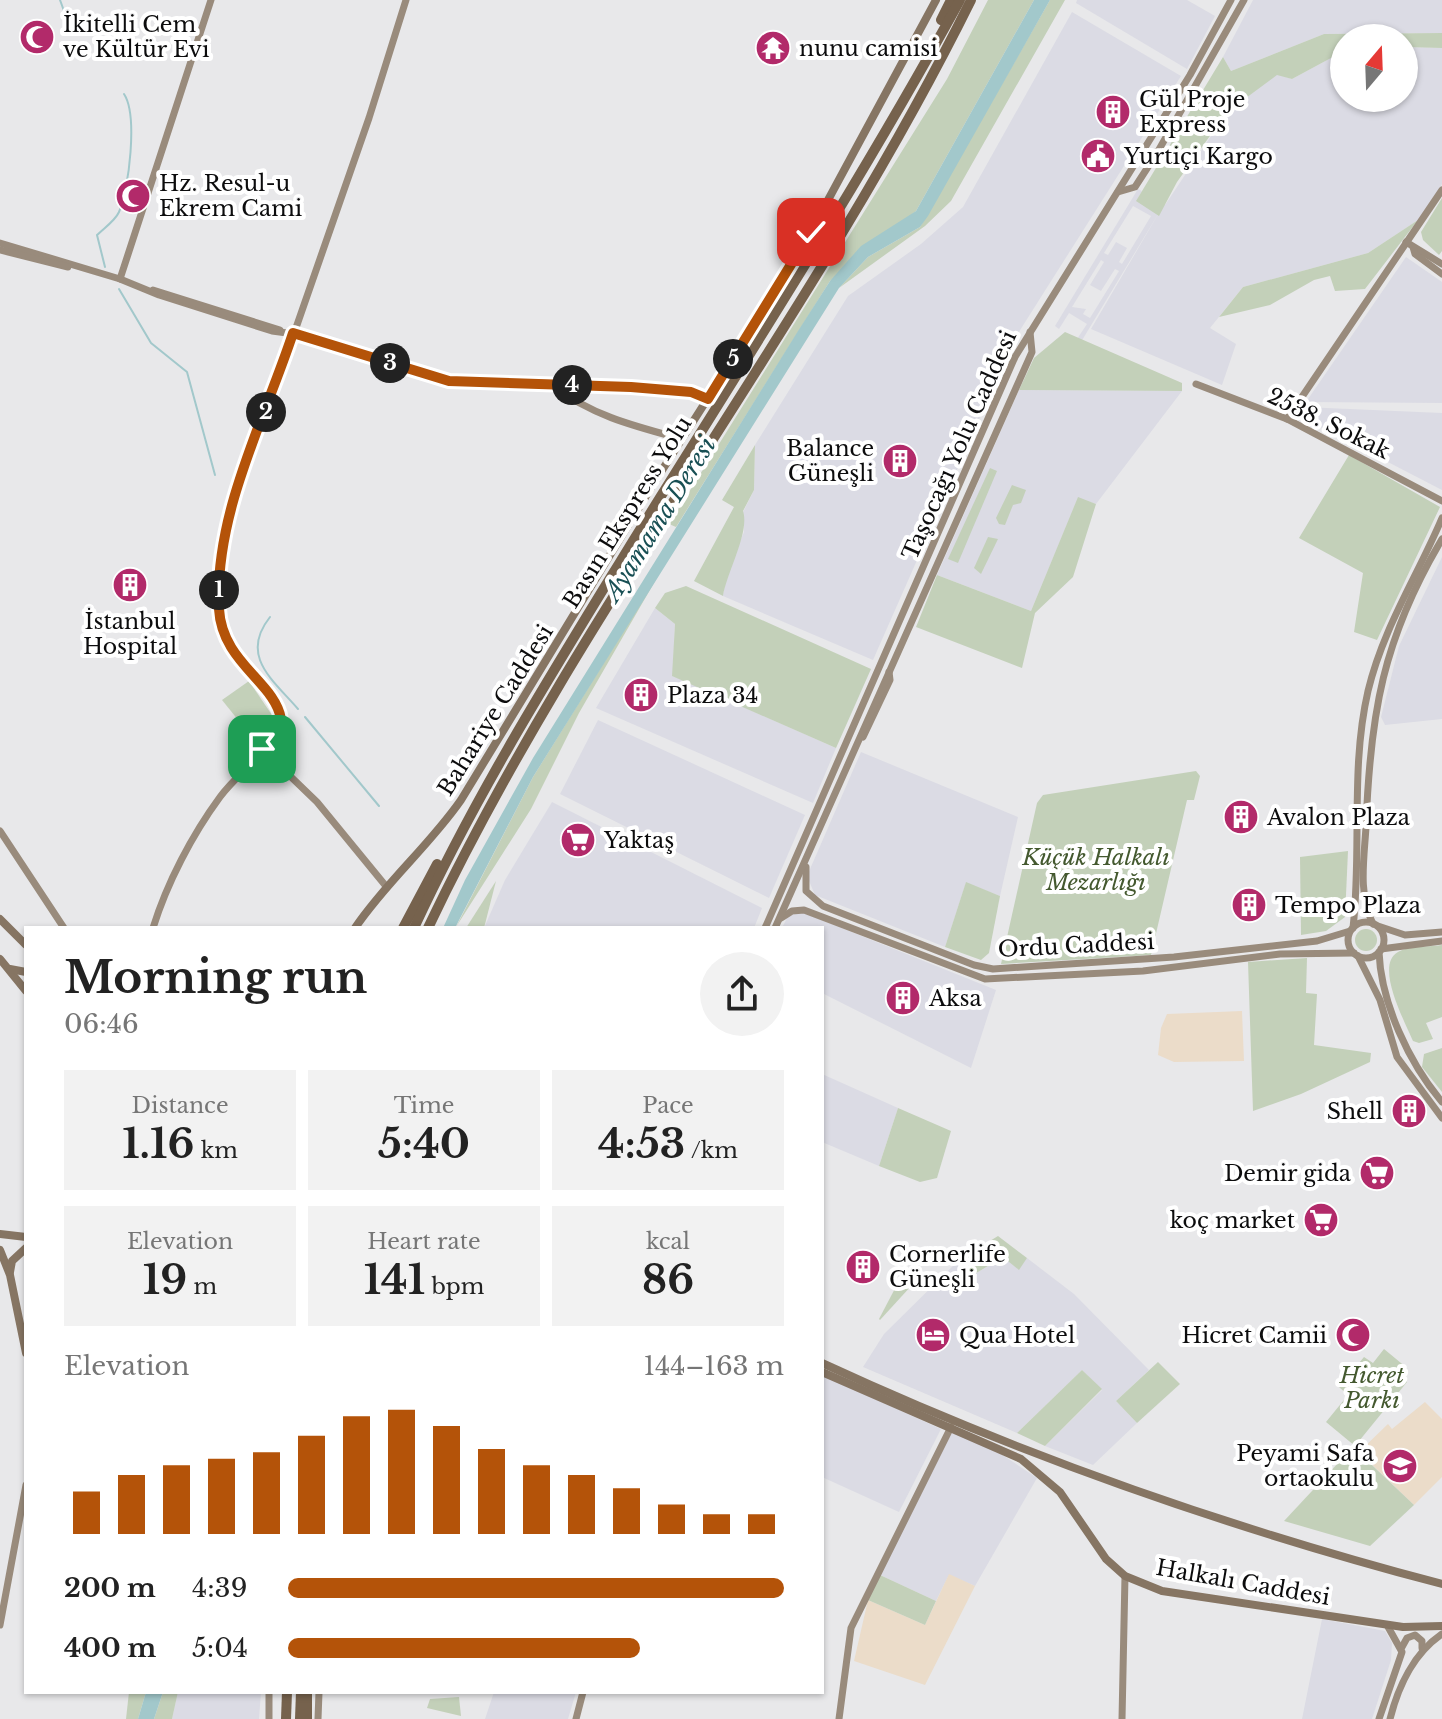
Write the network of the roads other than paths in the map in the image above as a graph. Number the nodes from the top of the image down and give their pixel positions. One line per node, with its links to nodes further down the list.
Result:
1 (211, 0): 24 (main road)
2 (406, 0): 26 (main road)
3 (936, 0): 29 (main road, Bahariye Caddesi)
4 (951, 0): 13 (highway)
5 (960, 0): 13 (highway, Basın Ekspress Yolu)
6 (971, 0): 10 (highway, Basın Ekspress Yolu)
7 (978, 0): 10 (highway)
8 (1231, 0): 11 (main road, Taşocağı Yolu Caddesi)
9 (1244, 0): 12 (main road)
10 (960, 23): 43 (highway, Basın Ekspress Yolu)
11 (1190, 75): 12 (main road); 14 (main road, Taşocağı Yolu Caddesi)
12 (1203, 76): 15 (main road)
13 (912, 85): 39 (highway, Basın Ekspress Yolu)
14 (1133, 167): 15 (main road); 17 (main road, Taşocağı Yolu Caddesi)
15 (1143, 174): 17 (main road)
16 (1442, 190): 19 (main road)
17 (1116, 193): 25 (main road, Taşocağı Yolu Caddesi)
18 (0, 243): 22 (main road)
19 (1409, 244): 21 (main road); 23 (main road); 30 (main road)
20 (0, 250): 22 (main road)
21 (1442, 264)
22 (75, 267): 24 (main road)
23 (1442, 274)
24 (120, 279): 26 (main road)
25 (1030, 330): 35 (main road, Taşocağı Yolu Caddesi); 35 (main road, Taşocağı Yolu Caddesi)
26 (293, 333): 27 (main road); 38 (main road)
27 (551, 384): 29 (main road); 31 (main road)
28 (1196, 384): 30 (main road, 2538. Sokak)
29 (708, 399): 31 (main road, Bahariye Caddesi)
30 (1287, 419): 32 (main road, 2538. Sokak)
31 (682, 439): 42 (main road, Bahariye Caddesi)
32 (1442, 501)
33 (1442, 518): 37 (main road)
34 (1442, 539): 36 (main road)
35 (885, 669): 41 (main road, Taşocağı Yolu Caddesi); 54 (main road, Taşocağı Yolu Caddesi)
36 (1370, 734): 37 (main road); 46 (main road)
37 (1360, 735): 55 (main road)
38 (262, 749): 42 (main road); 48 (main road)
39 (476, 802): 50 (highway); 51 (highway, Basın Ekspress Yolu)
40 (0, 831): 47 (main road)
41 (807, 857): 45 (main road, Taşocağı Yolu Caddesi); 55 (main road, Ordu Caddesi)
42 (385, 885): 49 (main road, Bahariye Caddesi)
43 (438, 908): 52 (highway, Basın Ekspress Yolu); 53 (highway)
44 (0, 919): 58 (main road)
45 (777, 924): 60 (main road, Ordu Caddesi)
46 (1375, 925): 55 (main road); 56 (main road); 59 (main road)
47 (63, 926)
48 (154, 926)
49 (356, 926)
50 (404, 926)
51 (415, 926)
52 (429, 926)
53 (436, 926)
54 (766, 926)
55 (1351, 929): 60 (main road)
56 (1442, 932)
57 (1442, 941): 59 (main road)
58 (24, 943)
59 (1380, 950): 60 (main road); 64 (main road)
60 (1356, 955): 65 (main road)
61 (3, 962): 62 (main road); 63 (main road)
62 (24, 972)
63 (24, 988)
64 (1410, 1051): 65 (main road); 66 (main road)
65 (1398, 1056): 67 (main road)
66 (1442, 1102)
67 (1442, 1118)
68 (0, 1234): 69 (main road)
69 (24, 1237)
70 (0, 1250): 72 (main road)
71 (24, 1250): 72 (main road)
72 (10, 1275): 73 (main road)
73 (24, 1328)
74 (824, 1364): 77 (main road)
75 (824, 1373): 76 (main road, Halkalı Caddesi)
76 (951, 1427): 78 (main road, Halkalı Caddesi); 100 (main road)
77 (1055, 1463): 78 (main road); 81 (main road)
78 (1040, 1475): 80 (main road, Halkalı Caddesi)
79 (24, 1496): 82 (main road)
80 (1125, 1576): 83 (main road, Halkalı Caddesi); 101 (main road)
81 (1442, 1584)
82 (0, 1625)
83 (1387, 1625): 84 (main road, Halkalı Caddesi); 86 (main road)
84 (1442, 1626)
85 (1442, 1634): 87 (main road)
86 (1402, 1649): 87 (main road); 102 (main road)
87 (1422, 1650): 103 (main road)
88 (269, 1694): 94 (main road)
89 (287, 1694): 95 (highway)
90 (301, 1694): 96 (highway)
91 (307, 1694): 97 (highway)
92 (319, 1694): 98 (main road)
93 (582, 1694): 99 (main road)
94 (269, 1719)
95 (286, 1719)
96 (300, 1719)
97 (307, 1719)
98 (318, 1719)
99 (576, 1719)
100 (839, 1719)
101 (1122, 1719)
102 (1379, 1719)
103 (1390, 1719)

